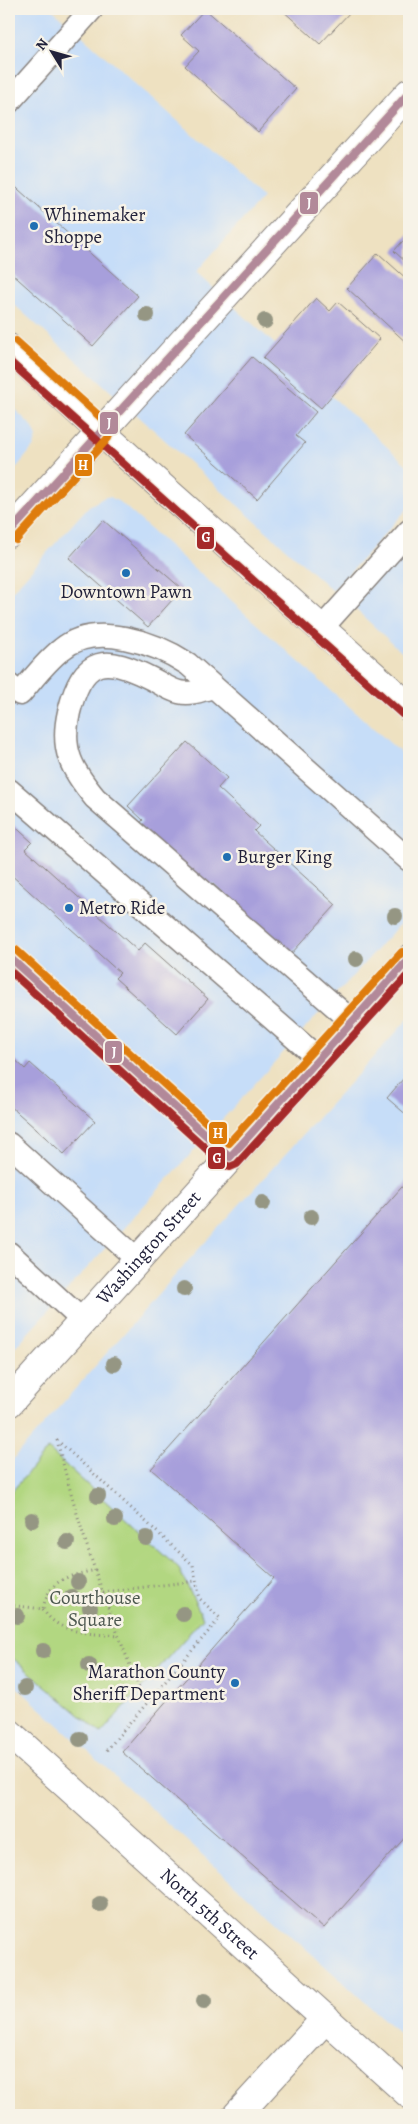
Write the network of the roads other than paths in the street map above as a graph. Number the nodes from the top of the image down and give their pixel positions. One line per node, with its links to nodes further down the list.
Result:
1 (92, 9): 3 (lane)
2 (409, 93): 5 (street)
3 (9, 102)
4 (9, 348): 5 (street)
5 (100, 431): 7 (street); 8 (street)
6 (409, 531): 8 (lane)
7 (9, 533)
8 (321, 629): 11 (street)
9 (9, 685): 10 (lane)
10 (213, 687): 13 (lane); 16 (lane)
11 (409, 707)
12 (9, 790): 17 (lane)
13 (409, 860)
14 (9, 957): 19 (lane)
15 (409, 959): 16 (street, Washington Street)
16 (353, 1022): 17 (street, Washington Street)
17 (319, 1059): 19 (street, Washington Street)
18 (9, 1144): 21 (lane)
19 (230, 1157): 21 (street, Washington Street)
20 (9, 1253): 22 (lane)
21 (138, 1260): 22 (street, Washington Street)
22 (83, 1320): 23 (street, Washington Street)
23 (9, 1403)
24 (9, 1733): 25 (street, North 5th Street)
25 (326, 2018): 26 (street, North 5th Street); 27 (street)
26 (409, 2094)
27 (238, 2115)

